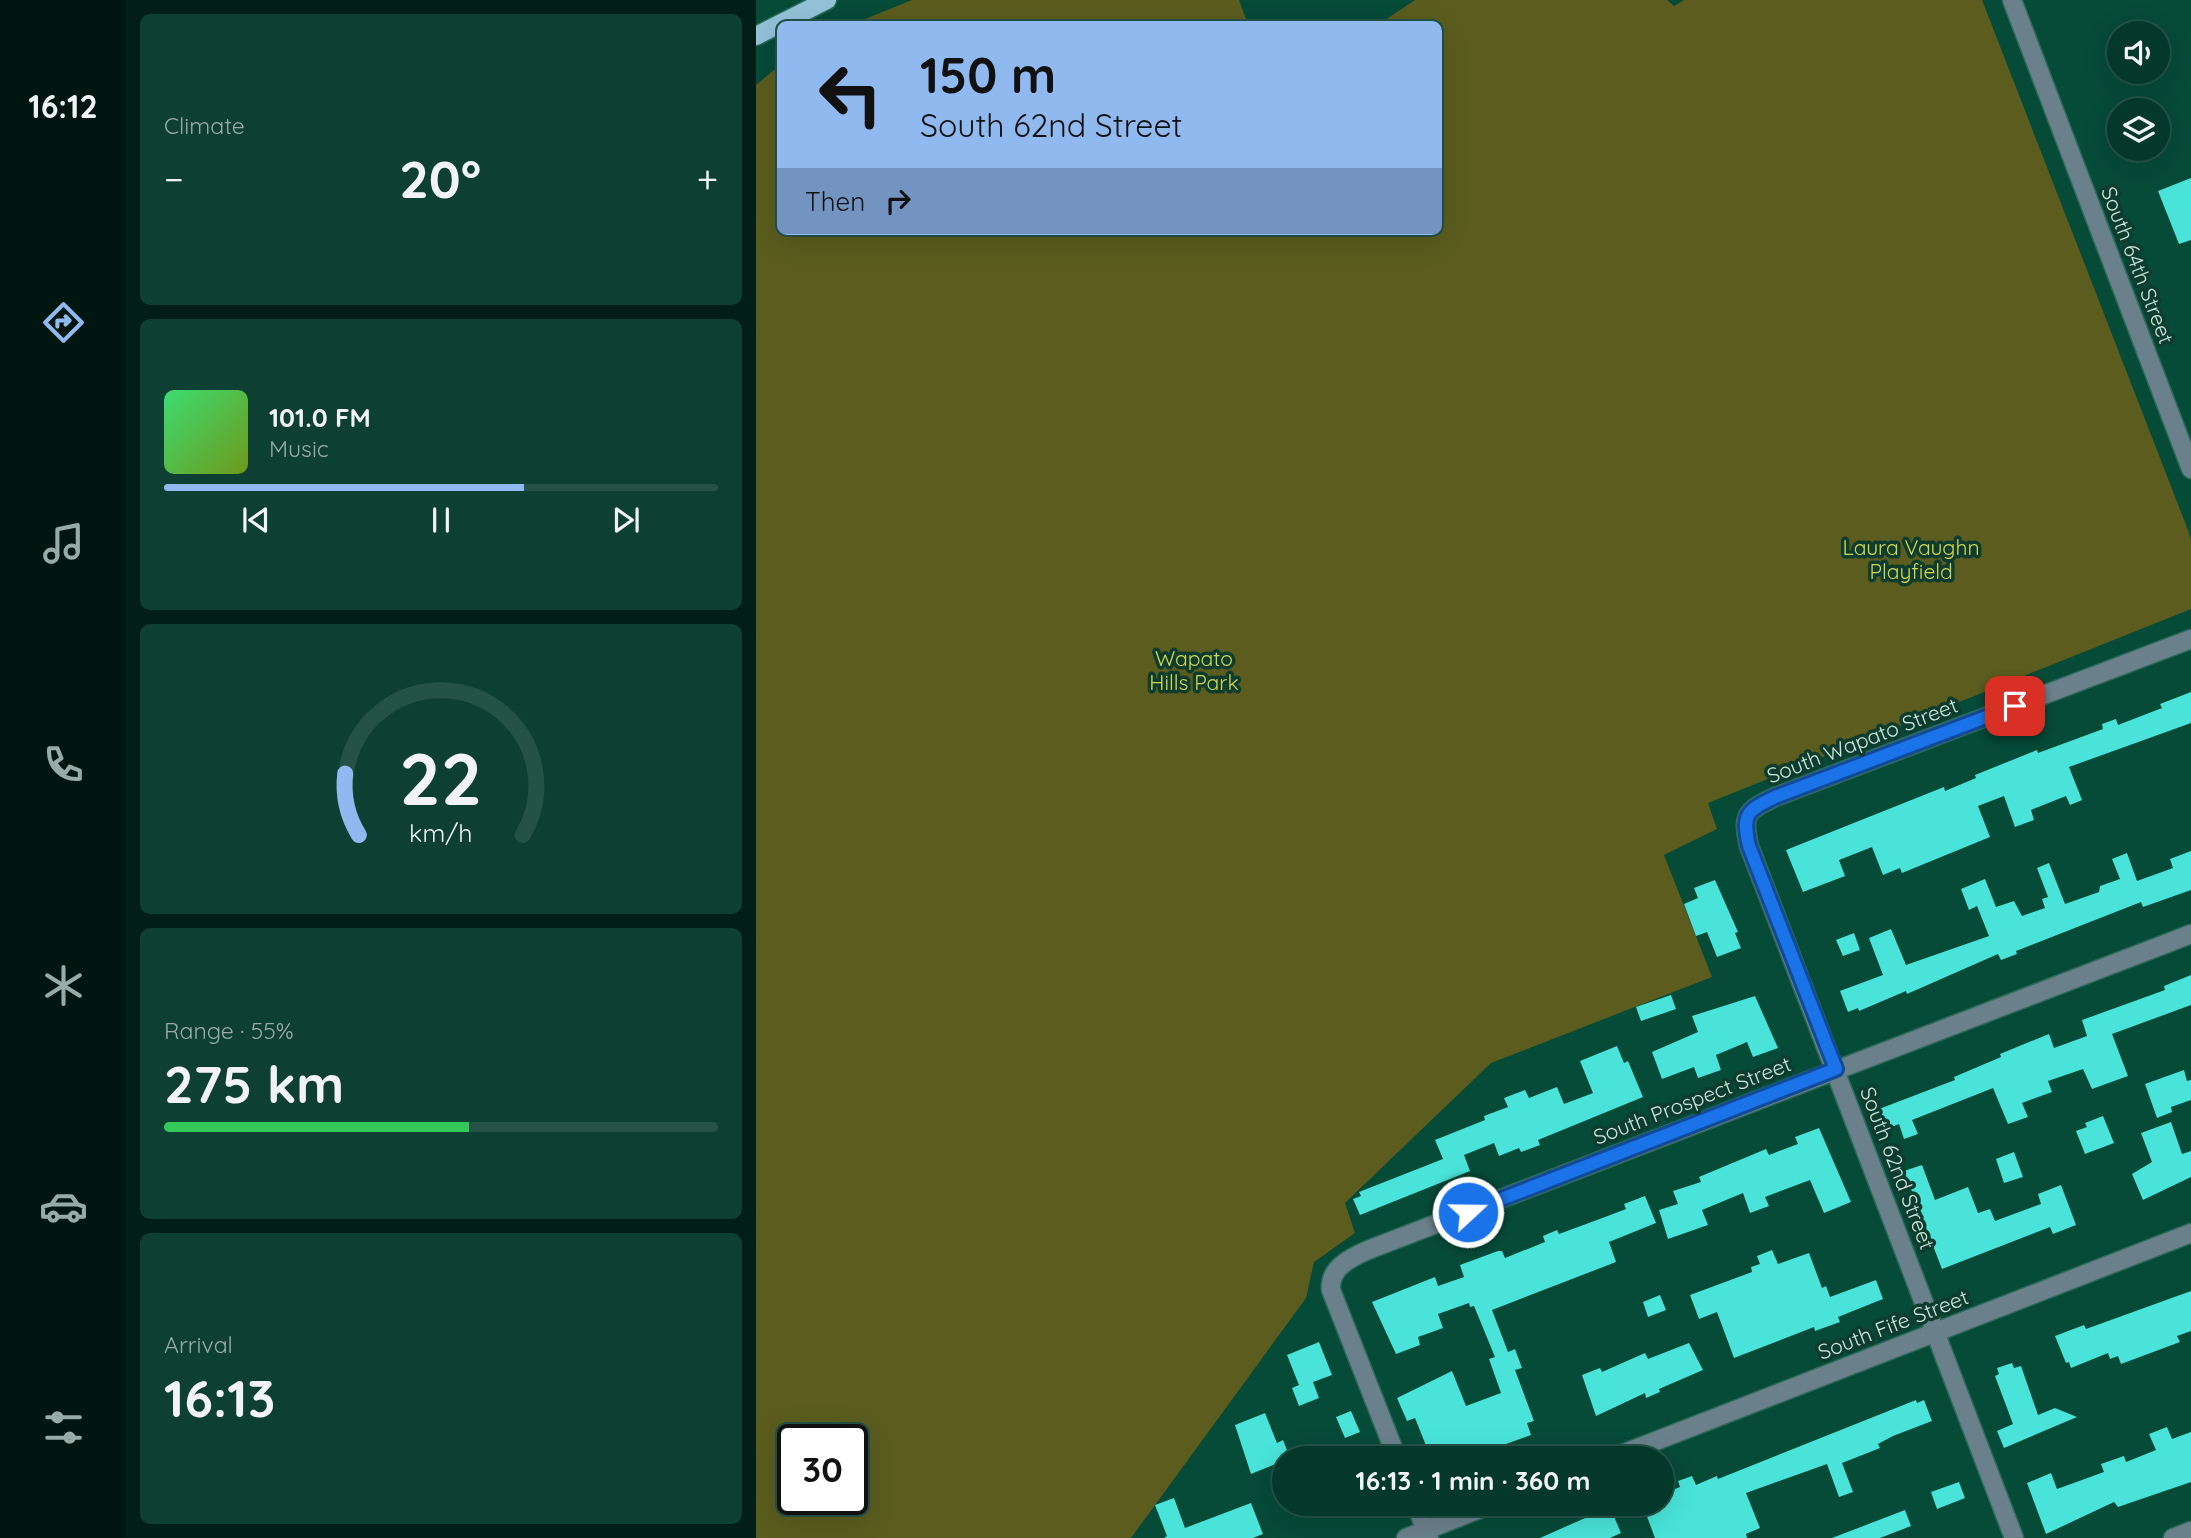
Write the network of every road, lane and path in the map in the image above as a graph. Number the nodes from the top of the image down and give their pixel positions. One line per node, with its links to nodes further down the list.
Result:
1 (827, 0): 3 (main road)
2 (2012, 0): 6 (street, South 64th Street)
3 (786, 21)
4 (777, 25): 5 (main road)
5 (756, 36)
6 (2191, 469)
7 (2191, 639): 8 (street, South Wapato Street)
8 (1747, 814): 10 (street, South 62nd Street)
9 (2191, 934): 10 (street, South Prospect Street)
10 (1836, 1069): 12 (street, South 62nd Street); 13 (street, South Prospect Street)
11 (2191, 1233): 12 (street, South Fife Street)
12 (1936, 1332): 14 (street, South Fife Street); 20 (street, South 62nd Street)
13 (1392, 1446)
14 (1643, 1446)
15 (1420, 1516): 18 (street)
16 (1466, 1516): 18 (street)
17 (2191, 1531): 21 (street)
18 (1427, 1534): 19 (street)
19 (1406, 1538)
20 (2014, 1538)
21 (2173, 1538)

